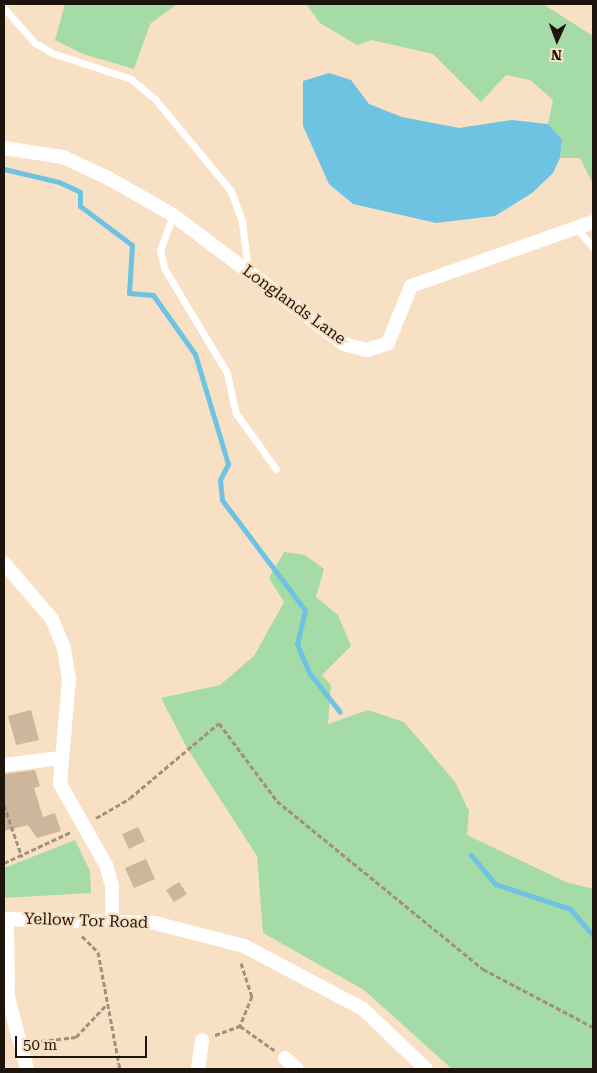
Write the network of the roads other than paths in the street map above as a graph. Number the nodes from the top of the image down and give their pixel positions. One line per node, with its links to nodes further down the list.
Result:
1 (4, 8): 7 (lane)
2 (4, 148): 3 (street, Longlands Lane)
3 (173, 215): 7 (street, Longlands Lane); 8 (lane)
4 (593, 222): 5 (street, Longlands Lane)
5 (578, 230): 6 (lane); 7 (street, Longlands Lane)
6 (593, 247)
7 (248, 272)
8 (276, 469)
9 (4, 563): 10 (street)
10 (8, 580): 11 (street)
11 (61, 758): 12 (street); 14 (street)
12 (4, 766)
13 (5, 919): 14 (street, Yellow Tor Road); 17 (street)
14 (112, 919): 20 (street, Yellow Tor Road)
15 (202, 1040): 18 (street)
16 (285, 1058): 19 (street)
17 (27, 1069)
18 (198, 1069)
19 (297, 1069)
20 (426, 1069)

